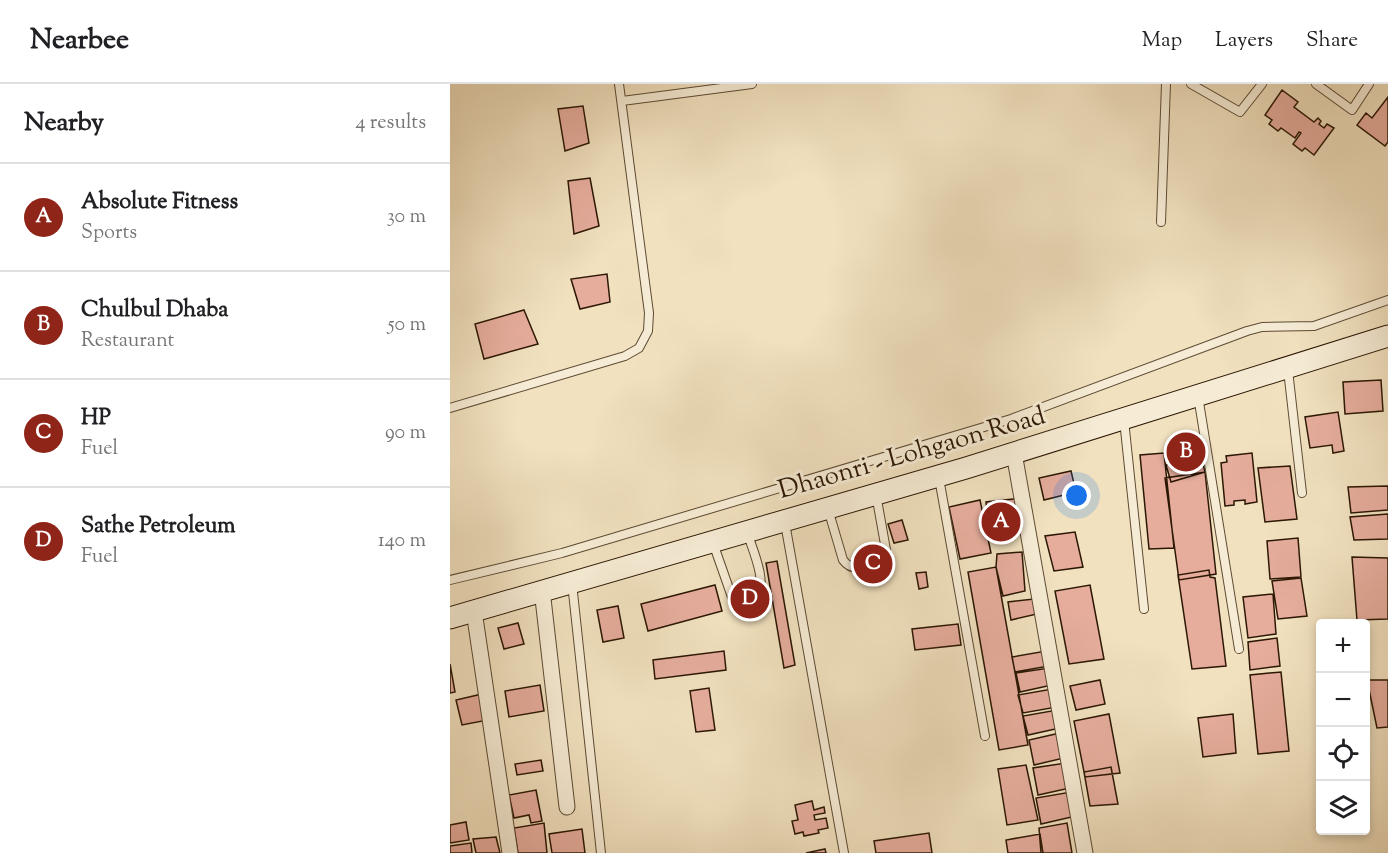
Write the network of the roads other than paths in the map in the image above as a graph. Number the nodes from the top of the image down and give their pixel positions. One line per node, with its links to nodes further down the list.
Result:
1 (619, 84): 8 (lane)
2 (752, 84): 8 (lane)
3 (1166, 84): 9 (lane)
4 (1191, 84): 5 (lane)
5 (1262, 84)
6 (1316, 84): 7 (lane)
7 (1369, 84)
8 (622, 101): 14 (lane)
9 (1161, 222)
10 (1388, 300): 24 (lane)
11 (1388, 336): 12 (main road, Dhaonri - Lohgaon Road)
12 (1287, 369): 13 (main road, Dhaonri - Lohgaon Road); 19 (lane)
13 (1198, 396): 15 (main road, Dhaonri - Lohgaon Road); 30 (lane)
14 (450, 408)
15 (1124, 419): 16 (main road, Dhaonri - Lohgaon Road); 27 (lane)
16 (1014, 453): 17 (main road, Dhaonri - Lohgaon Road); 36 (street)
17 (939, 476): 18 (main road, Dhaonri - Lohgaon Road); 31 (lane)
18 (876, 493): 20 (main road, Dhaonri - Lohgaon Road); 20 (lane)
19 (1302, 493)
20 (827, 507): 21 (main road, Dhaonri - Lohgaon Road)
21 (784, 519): 22 (main road, Dhaonri - Lohgaon Road); 35 (lane)
22 (747, 530): 23 (main road, Dhaonri - Lohgaon Road); 23 (lane)
23 (712, 540): 25 (main road, Dhaonri - Lohgaon Road)
24 (450, 580)
25 (571, 581): 26 (main road, Dhaonri - Lohgaon Road); 34 (lane)
26 (542, 590): 28 (main road, Dhaonri - Lohgaon Road); 32 (street)
27 (1144, 609)
28 (474, 611): 29 (main road, Dhaonri - Lohgaon Road); 33 (street)
29 (450, 618)
30 (1239, 649)
31 (985, 736)
32 (567, 807)
33 (510, 853)
34 (601, 853)
35 (844, 853)
36 (1085, 853)

